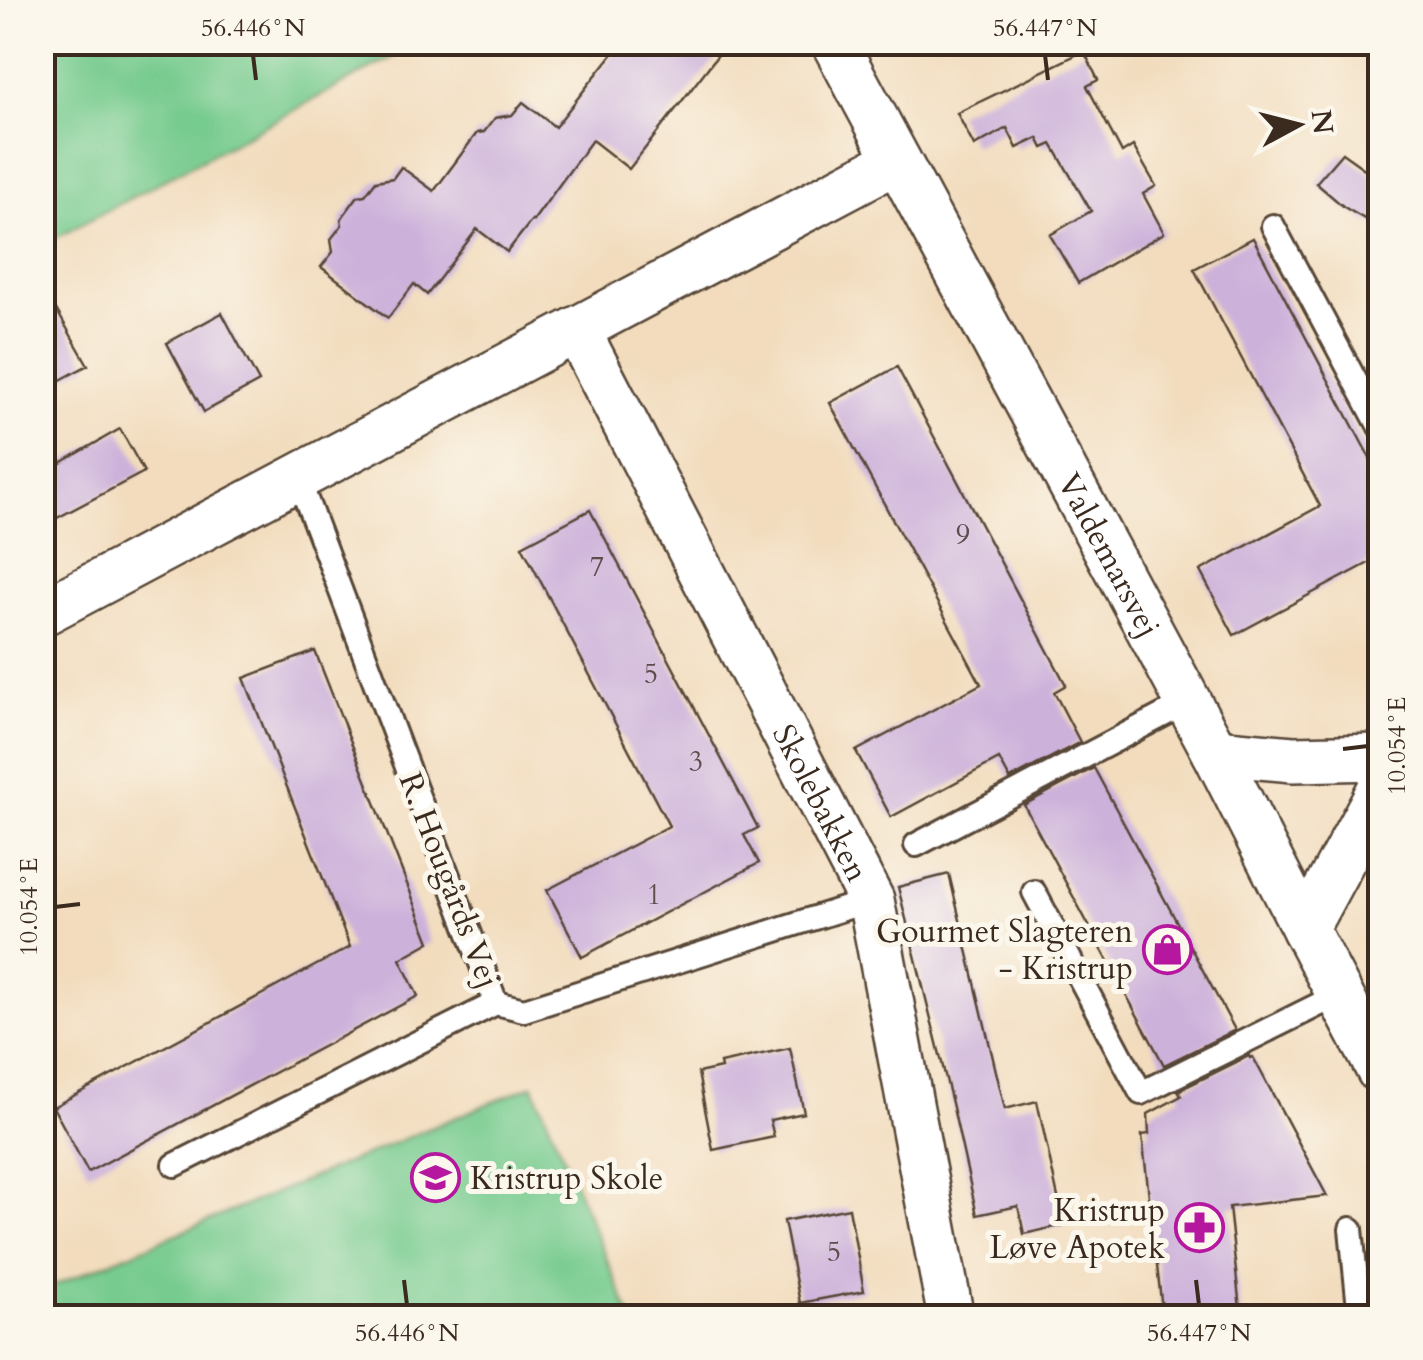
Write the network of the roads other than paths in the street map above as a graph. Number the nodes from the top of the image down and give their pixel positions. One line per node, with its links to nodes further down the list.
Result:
1 (834, 42): 2 (street, Valdemarsvej)
2 (896, 160): 4 (street); 8 (street, Valdemarsvej)
3 (1273, 226): 5 (lane)
4 (577, 330): 6 (street); 14 (street, Skolebakken)
5 (1380, 427)
6 (298, 478): 7 (street); 17 (lane, R. Hougårds Vej)
7 (42, 613)
8 (1188, 702): 9 (street, Valdemarsvej); 12 (lane)
9 (1215, 752): 10 (street); 15 (street, Valdemarsvej)
10 (1380, 758)
11 (1380, 790): 15 (street)
12 (916, 844)
13 (1034, 892): 16 (lane)
14 (871, 900): 17 (lane); 21 (street, Skolebakken)
15 (1305, 929): 16 (street, Valdemarsvej)
16 (1340, 994): 18 (street, Valdemarsvej)
17 (496, 1003): 19 (lane, R. Hougårds Vej)
18 (1380, 1071)
19 (176, 1164)
20 (1351, 1228): 22 (lane)
21 (950, 1318)
22 (1360, 1318)

